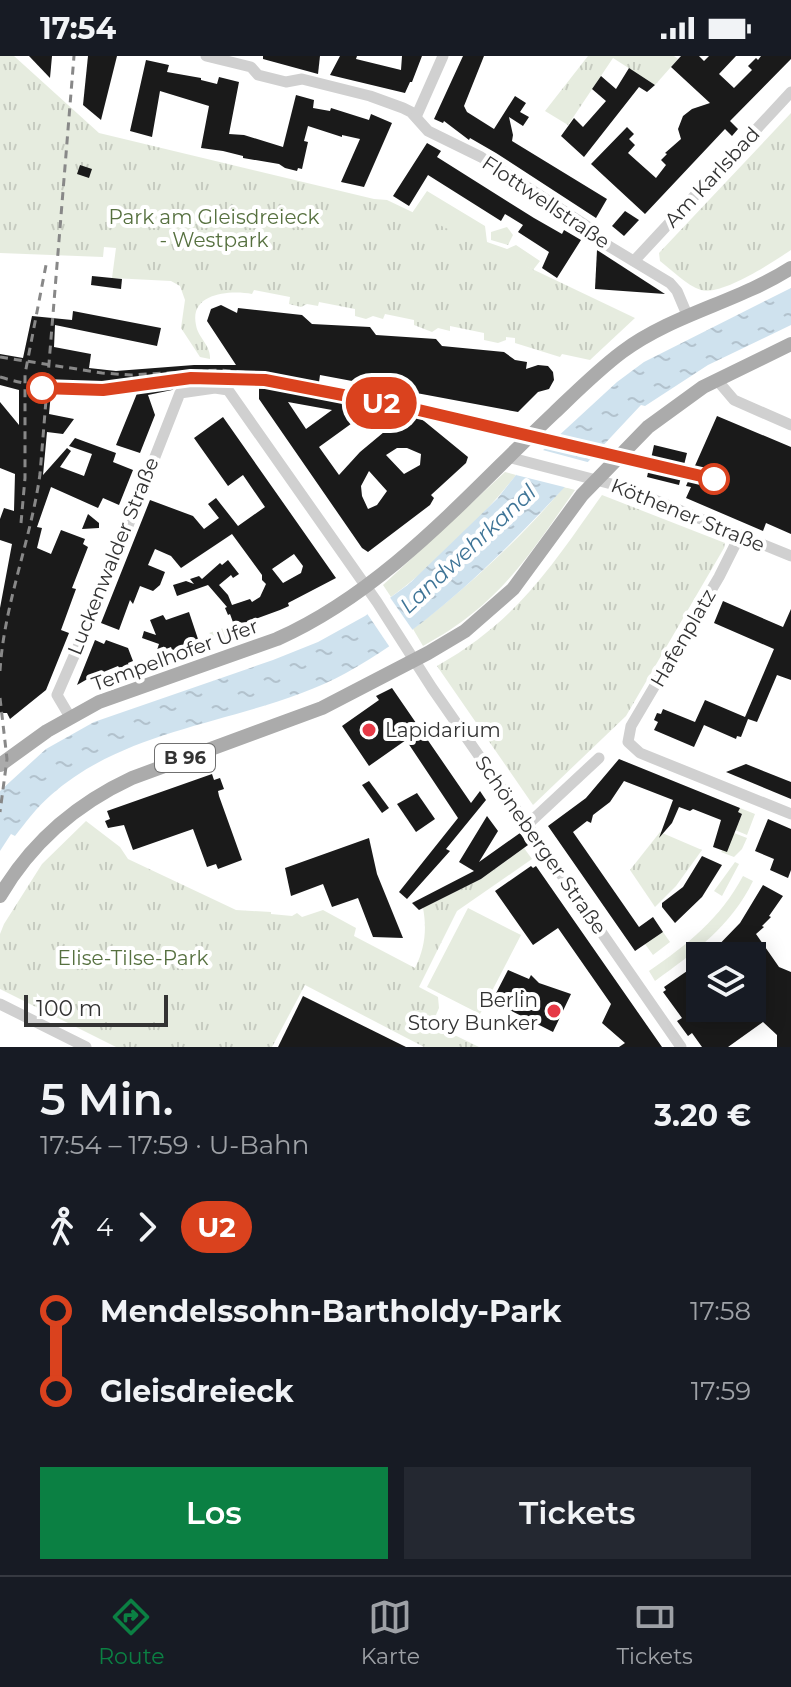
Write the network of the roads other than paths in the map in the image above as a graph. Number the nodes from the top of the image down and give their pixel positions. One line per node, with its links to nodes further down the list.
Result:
1 (206, 56): 4 (street, Flottwellstraße)
2 (443, 56): 4 (street)
3 (791, 92): 5 (street, Am Karlsbad)
4 (416, 117): 5 (street, Flottwellstraße)
5 (634, 261): 7 (street, Flottwellstraße)
6 (791, 268): 7 (main road, Tempelhofer Ufer)
7 (688, 317): 11 (main road, Tempelhofer Ufer)
8 (791, 344): 9 (main road, B 96)
9 (717, 380): 10 (street); 12 (main road, B 96)
10 (791, 425)
11 (508, 457): 12 (street, Köthener Straße); 15 (main road, Tempelhofer Ufer)
12 (591, 478): 13 (street, Köthener Straße); 16 (main road, B 96)
13 (740, 535): 14 (street, Köthener Straße); 20 (street, Hafenplatz)
14 (791, 556)
15 (366, 587): 16 (street, Schöneberger Straße); 17 (main road, Tempelhofer Ufer); 17 (street, Luckenwalder Straße)
16 (415, 660): 21 (street, Schöneberger Straße); 22 (main road, B 96)
17 (70, 717): 19 (main road, Tempelhofer Ufer)
18 (599, 758): 21 (street)
19 (0, 765)
20 (791, 814)
21 (527, 825): 25 (street, Schöneberger Straße)
22 (0, 896)
23 (0, 1004): 24 (street)
24 (86, 1047)
25 (681, 1047)

